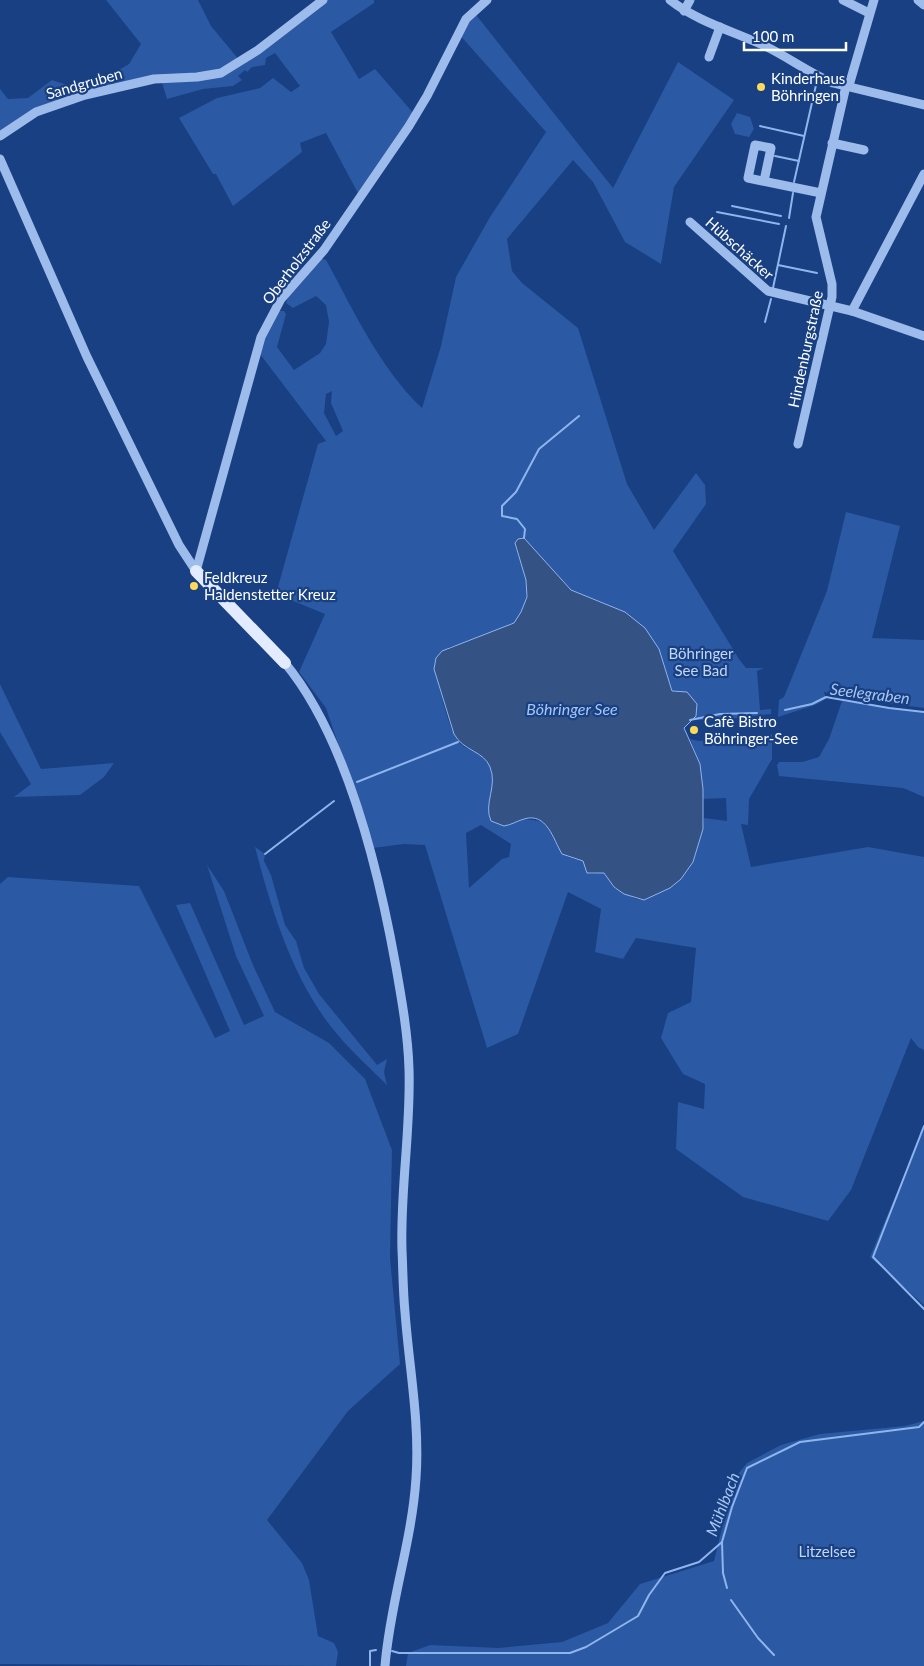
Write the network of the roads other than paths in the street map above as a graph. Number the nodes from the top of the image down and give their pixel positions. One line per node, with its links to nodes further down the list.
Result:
1 (324, 0): 15 (street, Sandgruben)
2 (487, 0): 27 (street, Oberholzstraße)
3 (670, 0): 9 (street)
4 (690, 0): 9 (street)
5 (843, 0): 10 (street)
6 (874, 0): 10 (street, Hindenburgstraße)
7 (918, 0): 8 (street)
8 (924, 5)
9 (684, 11): 11 (street)
10 (869, 13): 13 (street, Hindenburgstraße)
11 (720, 27): 12 (street); 13 (street)
12 (709, 56)
13 (846, 86): 14 (street); 16 (street, Hindenburgstraße)
14 (924, 105)
15 (0, 136)
16 (832, 144): 17 (street); 21 (street, Hindenburgstraße)
17 (864, 150)
18 (0, 159): 27 (street)
19 (924, 174): 24 (street)
20 (764, 181): 21 (street)
21 (821, 193): 23 (street, Hindenburgstraße)
22 (690, 222): 23 (street, Hübschäcker)
23 (831, 306): 24 (street, Hübschäcker); 26 (street, Hindenburgstraße)
24 (852, 312): 25 (street, Hübschäcker)
25 (924, 336)
26 (798, 444)
27 (196, 571): 28 (main road)
28 (285, 663): 29 (street)
29 (385, 1666)

